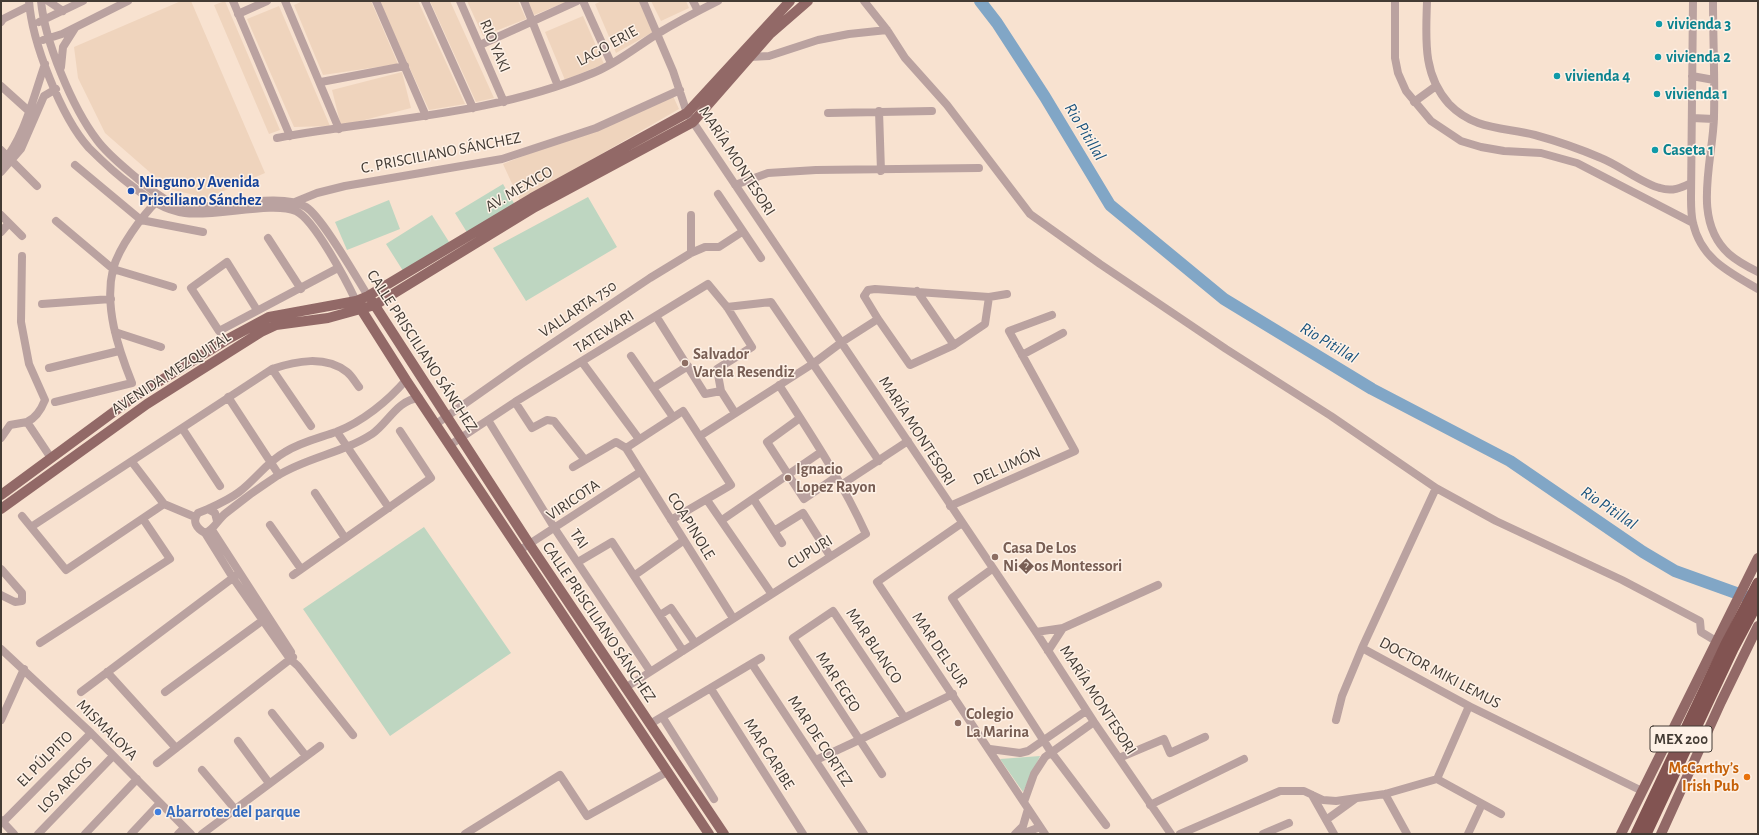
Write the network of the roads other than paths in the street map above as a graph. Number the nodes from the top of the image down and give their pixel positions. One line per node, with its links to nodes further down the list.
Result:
1 (41, 1): 28 (street, CALLE PRISCILIANO SÁNCHEZ)
2 (48, 1): 25 (street)
3 (83, 1): 25 (street)
4 (128, 1): 32 (street)
5 (233, 1): 27 (street)
6 (267, 1): 27 (street)
7 (285, 1): 45 (street)
8 (376, 1): 41 (street)
9 (425, 1): 53 (street)
10 (460, 1): 37 (street, RIO YAKI)
11 (524, 1): 29 (street)
12 (577, 1): 29 (street)
13 (583, 1): 39 (street)
14 (643, 1): 34 (street, MARÍA MONTESORI)
15 (693, 1): 26 (street)
16 (718, 1): 26 (street, LAGO ERIE)
17 (790, 1): 56 (main road, AV. MEXICO)
18 (808, 1): 38 (main road)
19 (864, 1): 33 (street)
20 (1394, 1): 52 (street)
21 (1427, 1): 48 (street)
22 (1693, 1): 43 (street)
23 (1713, 1): 44 (street)
24 (29, 4): 30 (street); 31 (street, CALLE PRISCILIANO SÁNCHEZ)
25 (63, 11): 28 (street)
26 (698, 11): 34 (street, LAGO ERIE)
27 (238, 14): 64 (street)
28 (43, 21): 31 (street); 35 (street, CALLE PRISCILIANO SÁNCHEZ)
29 (532, 21): 37 (street); 47 (street)
30 (1, 22)
31 (33, 24): 36 (street, CALLE PRISCILIANO SÁNCHEZ)
32 (76, 26): 35 (street); 42 (street)
33 (887, 30): 38 (street); 169 (street)
34 (658, 33): 39 (street, LAGO ERIE); 50 (street, MARÍA MONTESORI)
35 (48, 39): 36 (street); 42 (street, CALLE PRISCILIANO SÁNCHEZ)
36 (37, 42): 40 (street, CALLE PRISCILIANO SÁNCHEZ)
37 (480, 45): 51 (street, RIO YAKI)
38 (750, 57): 62 (main road)
39 (611, 63): 47 (street, LAGO ERIE)
40 (45, 64): 49 (street, CALLE PRISCILIANO SÁNCHEZ); 58 (street)
41 (405, 66): 45 (street); 59 (street)
42 (61, 71): 77 (street, CALLE PRISCILIANO SÁNCHEZ)
43 (1692, 76): 44 (street); 60 (street)
44 (1714, 80): 61 (street)
45 (321, 82): 63 (street)
46 (1, 86): 58 (street)
47 (558, 86): 51 (street, LAGO ERIE)
48 (1436, 86): 52 (street); 73 (street)
49 (56, 89): 58 (street); 77 (street, CALLE PRISCILIANO SÁNCHEZ)
50 (680, 90): 56 (street, MARÍA MONTESORI); 78 (street, C. PRISCILIANO SÁNCHEZ)
51 (504, 102): 53 (street, LAGO ERIE)
52 (1414, 102): 84 (street)
53 (473, 108): 59 (street, LAGO ERIE)
54 (879, 111): 55 (street); 57 (street); 71 (street)
55 (932, 111)
56 (687, 113): 62 (street, MARÍA MONTESORI); 101 (main road, AV. MEXICO)
57 (828, 113)
58 (32, 114): 67 (street)
59 (426, 116): 63 (street, LAGO ERIE)
60 (1692, 118): 61 (street); 73 (street)
61 (1714, 119): 95 (street)
62 (693, 122): 74 (street, MARÍA MONTESORI); 106 (main road, AV. MEXICO)
63 (339, 129): 64 (street, LAGO ERIE)
64 (290, 136): 65 (street, LAGO ERIE)
65 (277, 138)
66 (1, 150): 67 (street)
67 (10, 159): 68 (street); 72 (street); 75 (street)
68 (1, 164)
69 (75, 165): 81 (street)
70 (980, 168): 71 (street)
71 (881, 171): 74 (street)
72 (1, 172)
73 (1692, 183): 84 (street)
74 (735, 185): 115 (street, MARÍA MONTESORI)
75 (37, 186)
76 (718, 194): 87 (street)
77 (158, 200): 78 (street, CALLE PRISCILIANO SÁNCHEZ); 81 (street); 93 (street, CALLE PRISCILIANO SÁNCHEZ)
78 (295, 202): 101 (street, CALLE PRISCILIANO SÁNCHEZ)
79 (1, 215): 83 (street)
80 (691, 215): 90 (street)
81 (141, 220): 86 (street); 94 (street)
82 (56, 221): 94 (street)
83 (10, 223): 85 (street); 88 (street)
84 (1693, 223): 98 (street)
85 (1, 232)
86 (203, 232)
87 (742, 232): 90 (street, VALLARTA 750); 92 (street)
88 (22, 236)
89 (268, 238): 97 (street)
90 (691, 253): 137 (street, VALLARTA 750)
91 (22, 256): 142 (street)
92 (761, 258)
93 (338, 268): 97 (street); 104 (street, CALLE PRISCILIANO SÁNCHEZ)
94 (113, 269): 96 (street); 103 (street)
95 (1758, 272)
96 (173, 287)
97 (301, 289): 108 (street)
98 (1758, 289)
99 (917, 291): 102 (street); 112 (street); 116 (street)
100 (1007, 294): 102 (street)
101 (368, 296): 104 (main road, AVENIDA MEZQUITAL); 106 (main road, CALLE PRISCILIANO SÁNCHEZ)
102 (989, 297): 116 (street)
103 (111, 299): 105 (street); 113 (street)
104 (356, 301): 109 (main road, CALLE PRISCILIANO SÁNCHEZ); 157 (main road, AVENIDA MEZQUITAL)
105 (42, 304)
106 (375, 306): 109 (main road, AVENIDA MEZQUITAL); 137 (main road, CALLE PRISCILIANO SÁNCHEZ)
107 (727, 307): 111 (street, TATEWARI); 122 (street); 130 (street, TATEWARI)
108 (257, 310): 108 (street)
109 (362, 310): 126 (main road, CALLE PRISCILIANO SÁNCHEZ); 176 (main road, AVENIDA MEZQUITAL)
110 (1052, 315): 119 (street)
111 (656, 316): 121 (street, TATEWARI); 123 (street)
112 (878, 319): 115 (street); 116 (street)
113 (115, 332): 117 (street); 118 (street)
114 (1063, 333): 119 (street)
115 (842, 342): 122 (street); 152 (street, MARÍA MONTESORI)
116 (954, 345)
117 (161, 347)
118 (119, 351): 124 (street); 133 (street)
119 (1022, 355): 175 (street, DEL LIMÓN)
120 (631, 356): 129 (street)
121 (582, 362): 134 (street, TATEWARI); 151 (street)
122 (814, 363): 127 (street); 159 (street)
123 (688, 366): 129 (street); 130 (street)
124 (49, 368)
125 (272, 369): 128 (street); 131 (street); 144 (street)
126 (406, 380): 132 (main road, CALLE PRISCILIANO SÁNCHEZ); 135 (street)
127 (779, 385): 136 (street); 139 (street, CUPURI)
128 (359, 387)
129 (653, 388): 138 (street)
130 (722, 391): 136 (street)
131 (228, 397): 145 (street); 161 (street)
132 (419, 398): 140 (street); 143 (main road, CALLE PRISCILIANO SÁNCHEZ)
133 (55, 402)
134 (515, 402): 141 (street, TATEWARI); 158 (street)
135 (376, 407): 140 (street); 147 (street)
136 (735, 413): 148 (street)
137 (446, 416): 143 (street, VALLARTA 750); 150 (main road, CALLE PRISCILIANO SÁNCHEZ)
138 (673, 417): 148 (street); 151 (street)
139 (800, 418): 156 (street, CUPURI); 165 (street)
140 (386, 420): 154 (street)
141 (488, 420): 150 (street, TATEWARI); 188 (street, TAI)
142 (27, 422): 149 (street); 157 (street)
143 (436, 424): 153 (main road, CALLE PRISCILIANO SÁNCHEZ)
144 (311, 426)
145 (182, 428): 160 (street); 168 (street)
146 (400, 431): 177 (street)
147 (337, 432): 154 (street); 161 (street)
148 (700, 436): 172 (street)
149 (1, 438)
150 (460, 438): 153 (street, TATEWARI); 194 (main road, CALLE PRISCILIANO SÁNCHEZ)
151 (639, 439): 155 (street)
152 (908, 441): 159 (street); 175 (street, MARÍA MONTESORI)
153 (450, 445): 195 (main road, CALLE PRISCILIANO SÁNCHEZ)
154 (347, 447): 164 (street); 177 (street)
155 (626, 448): 158 (street); 163 (street, COAPINOLE)
156 (822, 452): 165 (street); 166 (street, CUPURI)
157 (51, 458): 171 (main road, AVENIDA MEZQUITAL)
158 (585, 460): 162 (street)
159 (879, 461): 167 (street)
160 (132, 462): 174 (street); 187 (street)
161 (270, 462): 164 (street); 178 (street)
162 (572, 467)
163 (640, 472): 182 (street, COAPINOLE); 188 (street, VIRICOTA)
164 (279, 475): 184 (street)
165 (789, 475): 166 (street); 173 (street)
166 (836, 477): 167 (street, CUPURI)
167 (841, 485): 196 (street, CUPURI)
168 (220, 486)
169 (1436, 488): 219 (street); 220 (street, DOCTOR MIKI LEMUS)
170 (315, 493): 191 (street)
171 (1, 495)
172 (708, 500): 182 (street); 183 (street)
173 (754, 500): 183 (street); 189 (street)
174 (164, 504): 180 (street); 181 (street)
175 (950, 506): 185 (street, MARÍA MONTESORI)
176 (1, 508)
177 (390, 508): 191 (street)
178 (208, 510): 180 (street); 184 (street)
179 (22, 516): 187 (street)
180 (195, 517): 190 (street)
181 (143, 519): 187 (street); 217 (street)
182 (671, 520): 192 (street, COAPINOLE)
183 (722, 520): 207 (street)
184 (217, 521): 190 (street)
185 (962, 524): 201 (street, MARÍA MONTESORI); 234 (street, MAR DEL SUR)
186 (270, 525): 200 (street)
187 (31, 527)
188 (555, 528): 194 (street, VIRICOTA); 198 (street, TAI)
189 (774, 530): 193 (street); 196 (street)
190 (208, 532): 204 (street)
191 (345, 538): 200 (street)
192 (683, 541): 203 (street); 211 (street, COAPINOLE)
193 (782, 543)
194 (530, 545): 195 (street, VIRICOTA); 230 (main road, CALLE PRISCILIANO SÁNCHEZ)
195 (520, 550): 261 (main road, CALLE PRISCILIANO SÁNCHEZ)
196 (830, 556): 207 (street, CUPURI)
197 (1758, 558): 219 (main road)
198 (578, 562): 203 (street); 228 (street, TAI)
199 (1, 569): 208 (street)
200 (301, 569): 202 (street)
201 (992, 569): 215 (street, MARÍA MONTESORI); 248 (street)
202 (293, 575)
203 (635, 575): 210 (street)
204 (236, 576): 212 (street); 229 (street)
205 (1758, 583): 219 (highway, MEX 200)
206 (1158, 584): 214 (street)
207 (771, 593): 211 (street, CUPURI)
208 (1, 595)
209 (1758, 602): 219 (highway, MEX 200)
210 (660, 615): 218 (street); 222 (street)
211 (733, 618): 218 (street, CUPURI)
212 (265, 619): 224 (street); 233 (street)
213 (1758, 626): 305 (main road)
214 (1063, 628): 215 (street); 223 (street)
215 (1036, 632): 223 (street, MARÍA MONTESORI)
216 (793, 638): 238 (street, MAR BLANCO); 247 (street, MAR EGEO)
217 (40, 643)
218 (695, 643): 222 (street, CUPURI)
219 (1723, 643): 266 (main road); 283 (highway, MEX 200)
220 (1362, 648): 235 (street, DOCTOR MIKI LEMUS); 241 (street)
221 (1, 649): 227 (street, MISMALOYA)
222 (683, 651): 228 (street, CUPURI)
223 (1048, 651): 236 (street, MARÍA MONTESORI)
224 (292, 658): 245 (street); 251 (street)
225 (761, 658): 226 (street)
226 (752, 664): 231 (street); 258 (street, MAR DE CORTEZ)
227 (24, 669): 240 (street); 244 (street, MISMALOYA)
228 (650, 671): 230 (street, CUPURI)
229 (107, 672): 232 (street); 251 (street)
230 (625, 688): 243 (main road, CALLE PRISCILIANO SÁNCHEZ)
231 (711, 689): 239 (street); 294 (street, MAR CARIBE)
232 (81, 692)
233 (165, 692)
234 (953, 694): 238 (street); 252 (street, MAR DEL SUR)
235 (1469, 706): 263 (street); 266 (street, DOCTOR MIKI LEMUS)
236 (1086, 711): 242 (street, MARÍA MONTESORI); 248 (street)
237 (272, 713): 255 (street)
238 (904, 717): 247 (street)
239 (663, 718): 243 (street); 270 (street)
240 (1, 720)
241 (1336, 720)
242 (1094, 722): 253 (street); 256 (street, MARÍA MONTESORI)
243 (650, 724): 293 (main road, CALLE PRISCILIANO SÁNCHEZ)
244 (91, 733): 254 (street, MISMALOYA); 278 (street, EL PÚLPITO)
245 (353, 735)
246 (1204, 737): 256 (street)
247 (859, 740): 258 (street); 262 (street, MAR EGEO)
248 (1044, 740): 252 (street); 253 (street)
249 (238, 741): 265 (street)
250 (320, 746): 255 (street)
251 (176, 748): 259 (street)
252 (990, 749): 273 (street, MAR DEL SUR)
253 (1051, 752): 273 (street); 280 (street)
254 (113, 756): 264 (street, MISMALOYA); 285 (street, LOS ARCOS)
255 (306, 756): 265 (street)
256 (1119, 758): 274 (street, MARÍA MONTESORI)
257 (1244, 759): 274 (street)
258 (816, 760): 295 (street, MAR DE CORTEZ)
259 (157, 763)
260 (202, 770): 275 (street)
261 (667, 772): 291 (street); 292 (main road, CALLE PRISCILIANO SÁNCHEZ)
262 (882, 774)
263 (1437, 779): 267 (street); 272 (street)
264 (137, 780): 271 (street, MISMALOYA); 286 (street)
265 (269, 782): 275 (street)
266 (1642, 791): 304 (main road)
267 (1385, 794): 269 (street); 302 (street)
268 (1312, 795): 269 (street); 277 (street); 299 (street)
269 (1356, 798): 277 (street)
270 (714, 799)
271 (160, 804): 281 (street, MISMALOYA); 287 (street)
272 (1482, 804): 276 (street); 303 (street)
273 (1026, 805): 282 (street, MAR DEL SUR); 296 (street)
274 (1150, 805): 298 (street, MARÍA MONTESORI)
275 (234, 808): 290 (street)
276 (1501, 814)
277 (1326, 820): 301 (street)
278 (2, 821): 284 (street)
279 (1289, 823): 300 (street)
280 (1106, 825)
281 (184, 828): 288 (street); 289 (street, MISMALOYA)
282 (1043, 831): 297 (street)
283 (1641, 833)
284 (14, 834)
285 (38, 834)
286 (85, 834)
287 (131, 834)
288 (178, 834)
289 (191, 834)
290 (202, 834)
291 (465, 834)
292 (708, 834)
293 (724, 834)
294 (803, 834)
295 (864, 834)
296 (1015, 834)
297 (1022, 834)
298 (1171, 834)
299 (1180, 834)
300 (1263, 834)
301 (1334, 834)
302 (1407, 834)
303 (1468, 834)
304 (1621, 834)
305 (1660, 834)

